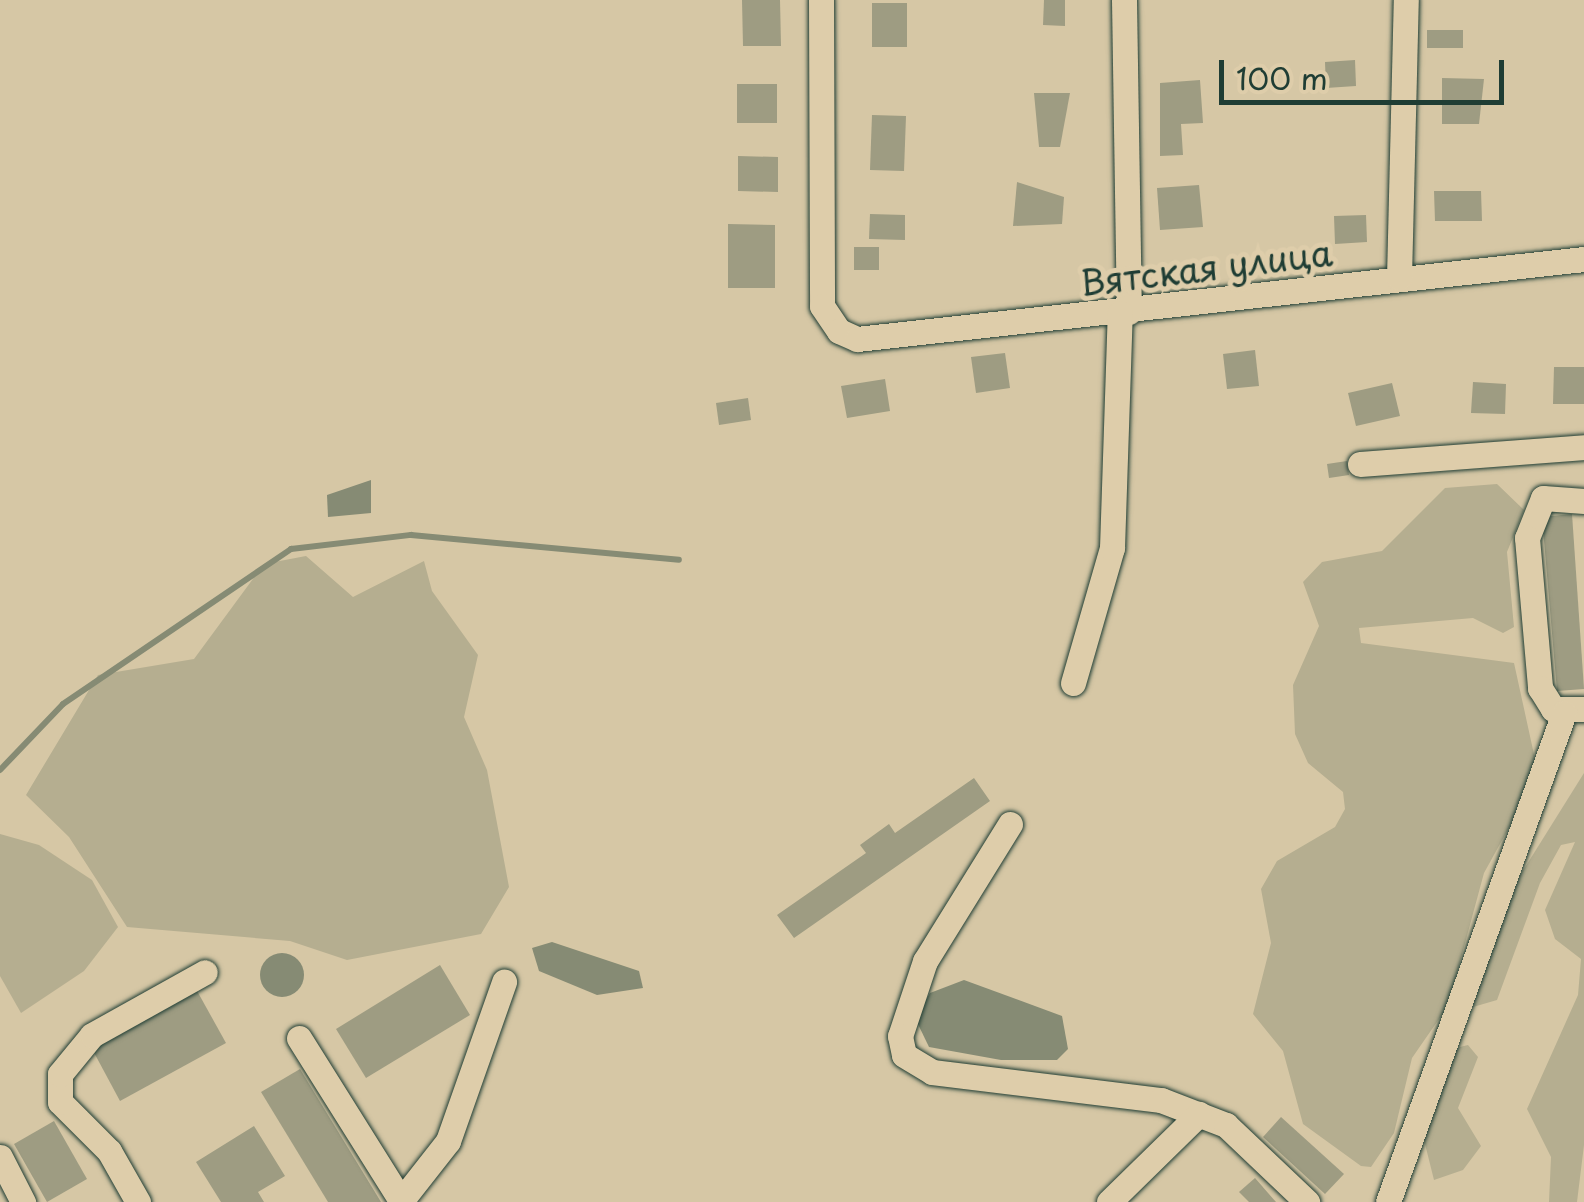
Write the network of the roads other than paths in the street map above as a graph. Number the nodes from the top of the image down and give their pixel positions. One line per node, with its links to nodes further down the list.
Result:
1 (821, 0): 6 (street, Вятская улица)
2 (1124, 0): 6 (street)
3 (1406, 0): 5 (street)
4 (1584, 260): 5 (street, Вятская улица)
5 (1399, 278): 6 (street, Вятская улица)
6 (1124, 312): 10 (street)
7 (1584, 448): 8 (street)
8 (1360, 464)
9 (1584, 501): 11 (street)
10 (1072, 683)
11 (1574, 711): 23 (street)
12 (1010, 824): 16 (street)
13 (205, 972): 19 (street)
14 (504, 982): 20 (street)
15 (299, 1038): 20 (street)
16 (1199, 1114): 21 (street); 22 (street)
17 (0, 1157): 18 (street)
18 (23, 1202)
19 (138, 1202)
20 (402, 1202)
21 (1110, 1202)
22 (1307, 1202)
23 (1388, 1202)

